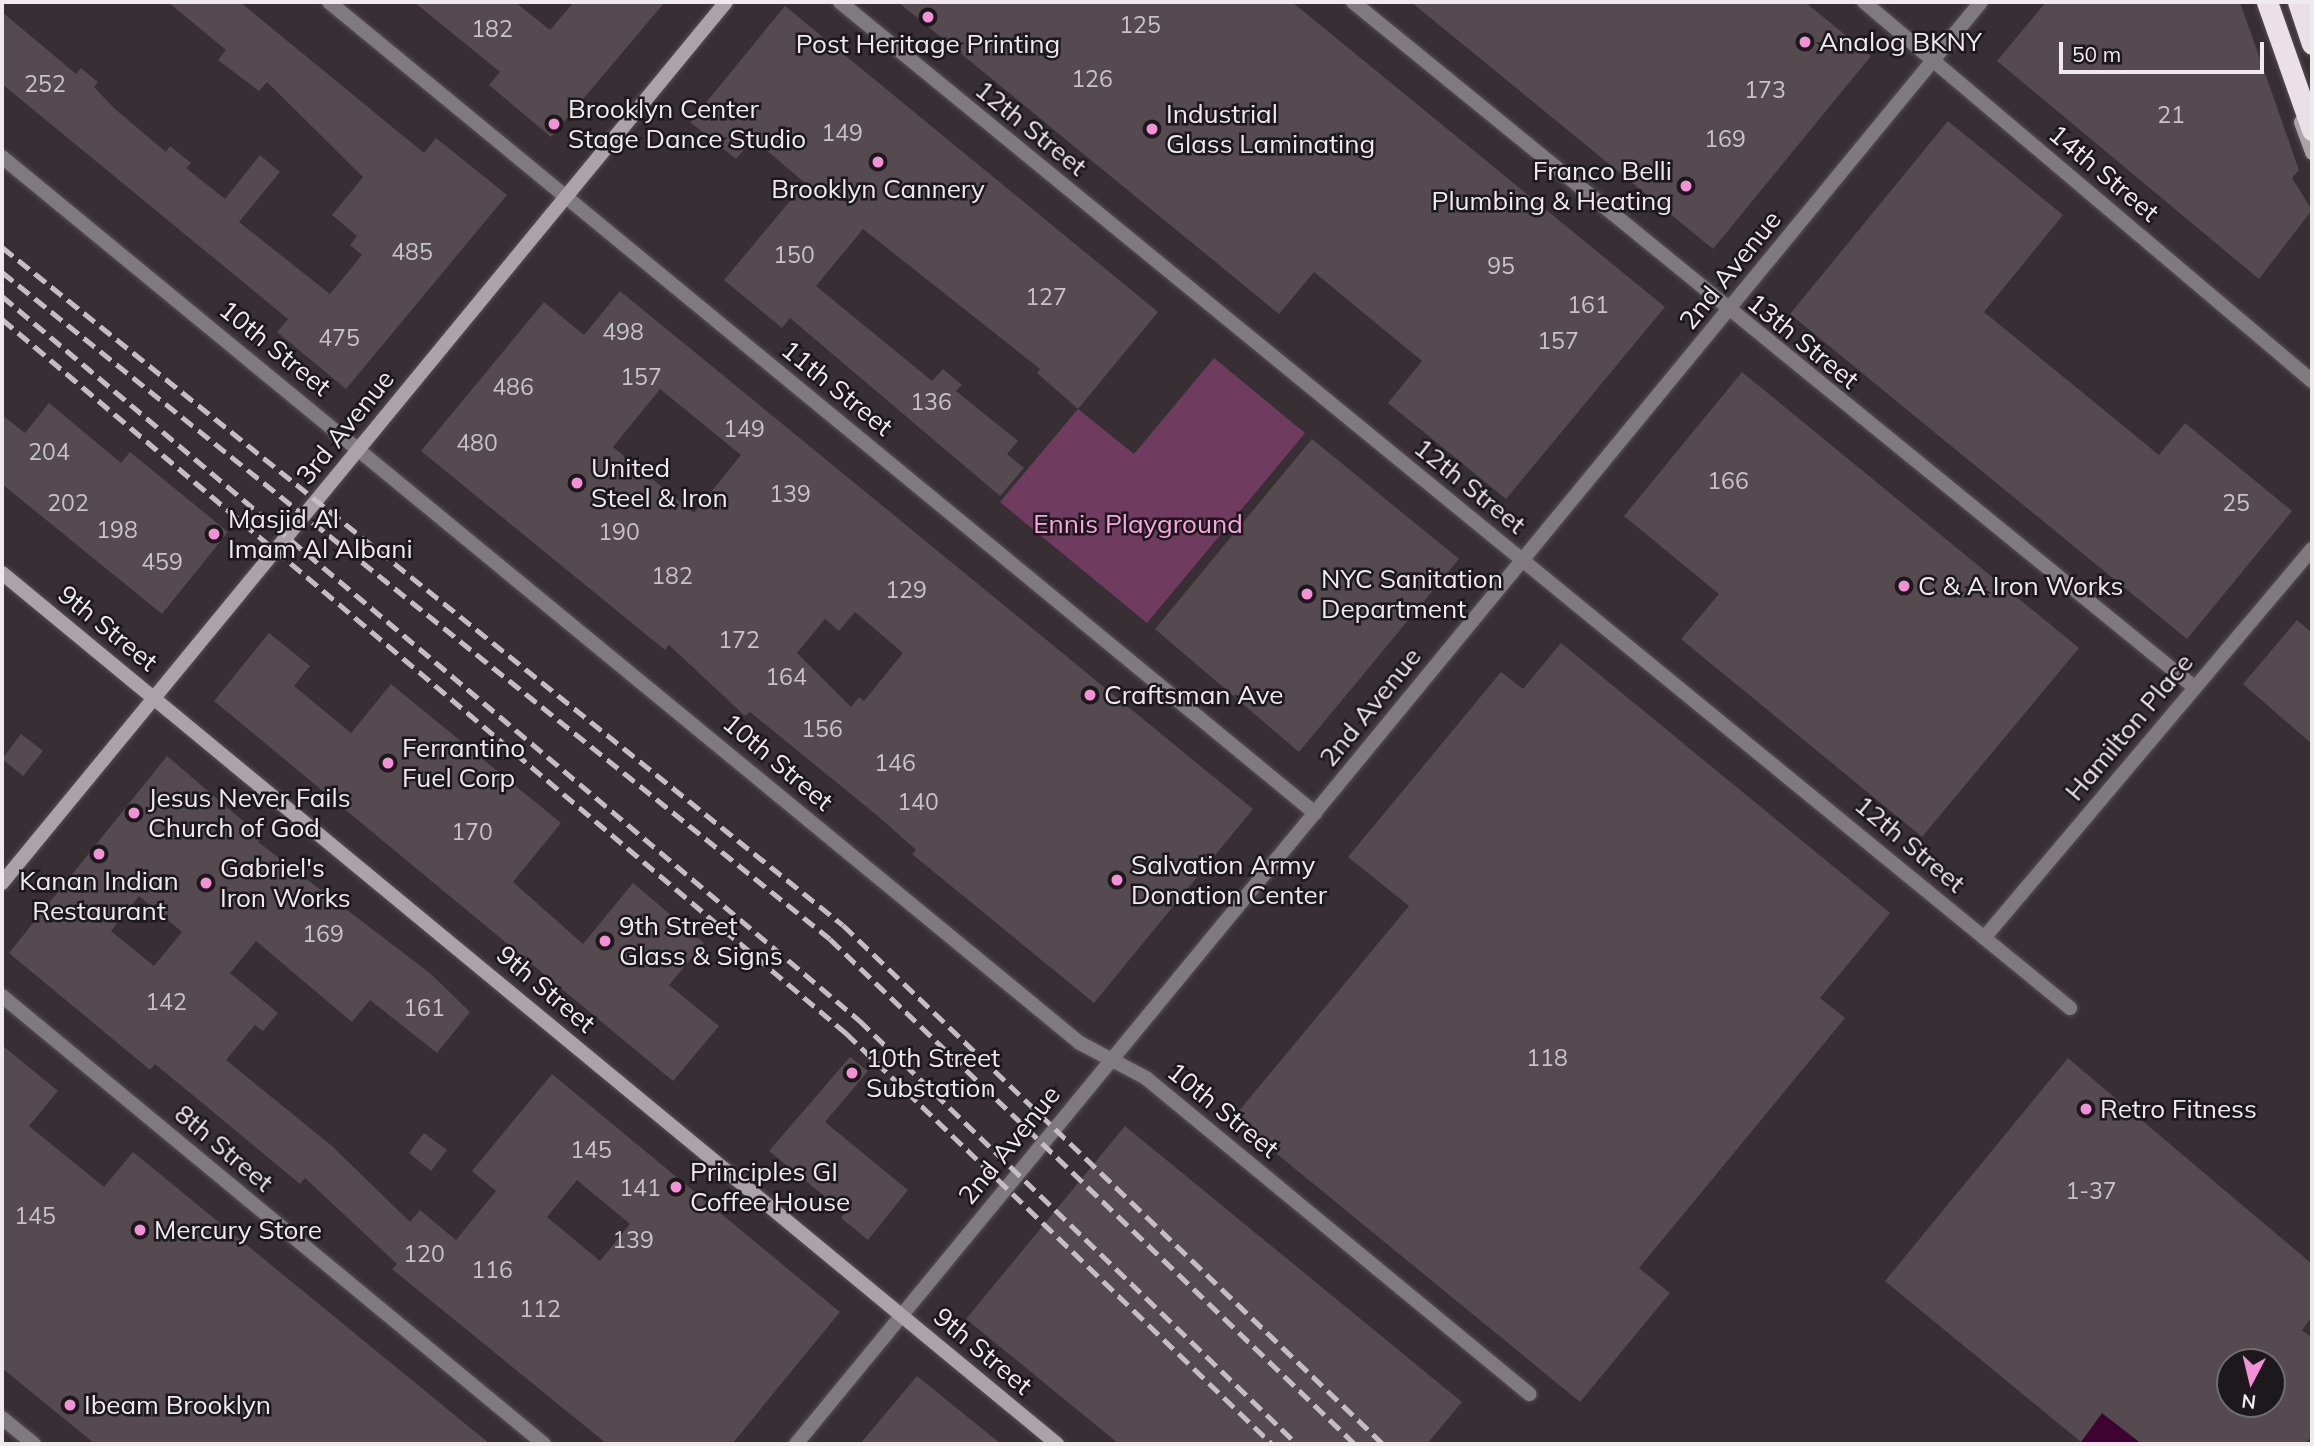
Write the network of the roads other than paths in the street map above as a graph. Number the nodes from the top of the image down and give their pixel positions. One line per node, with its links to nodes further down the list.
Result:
1 (329, 2): 15 (street, 11th Street)
2 (726, 2): 15 (main road, 3rd Avenue)
3 (840, 2): 20 (street, 12th Street)
4 (1353, 2): 16 (street, 13th Street)
5 (1864, 2): 11 (street, 14th Street)
6 (1981, 2): 11 (street, 2nd Avenue)
7 (2259, 2): 13 (main road)
8 (2267, 2): 12 (highway)
9 (2298, 2): 10 (highway)
10 (2312, 44)
11 (1934, 60): 16 (street, 2nd Avenue); 17 (street, 14th Street)
12 (2312, 130)
13 (2312, 153)
14 (2, 157): 18 (street, 10th Street)
15 (565, 197): 18 (main road, 3rd Avenue); 24 (street, 11th Street)
16 (1728, 311): 20 (street, 2nd Avenue); 22 (street, 13th Street)
17 (2312, 381)
18 (359, 448): 23 (main road, 3rd Avenue); 29 (street, 10th Street)
19 (2312, 549): 22 (street, Hamilton Place)
20 (1523, 560): 24 (street, 2nd Avenue); 26 (street, 12th Street)
21 (2, 573): 23 (main road, 9th Street)
22 (2194, 687): 26 (street, Hamilton Place)
23 (154, 697): 25 (main road, 3rd Avenue); 30 (main road, 9th Street)
24 (1315, 813): 29 (street, 2nd Avenue)
25 (2, 883)
26 (1984, 938): 28 (street, 12th Street)
27 (2, 996): 34 (street, 8th Street)
28 (2070, 1009)
29 (1111, 1060): 30 (street, 2nd Avenue); 31 (street, 10th Street)
30 (901, 1315): 35 (street, 2nd Avenue); 36 (main road, 9th Street)
31 (1529, 1394)
32 (2, 1418): 33 (street)
33 (34, 1444)
34 (544, 1444)
35 (796, 1444)
36 (1057, 1444)

